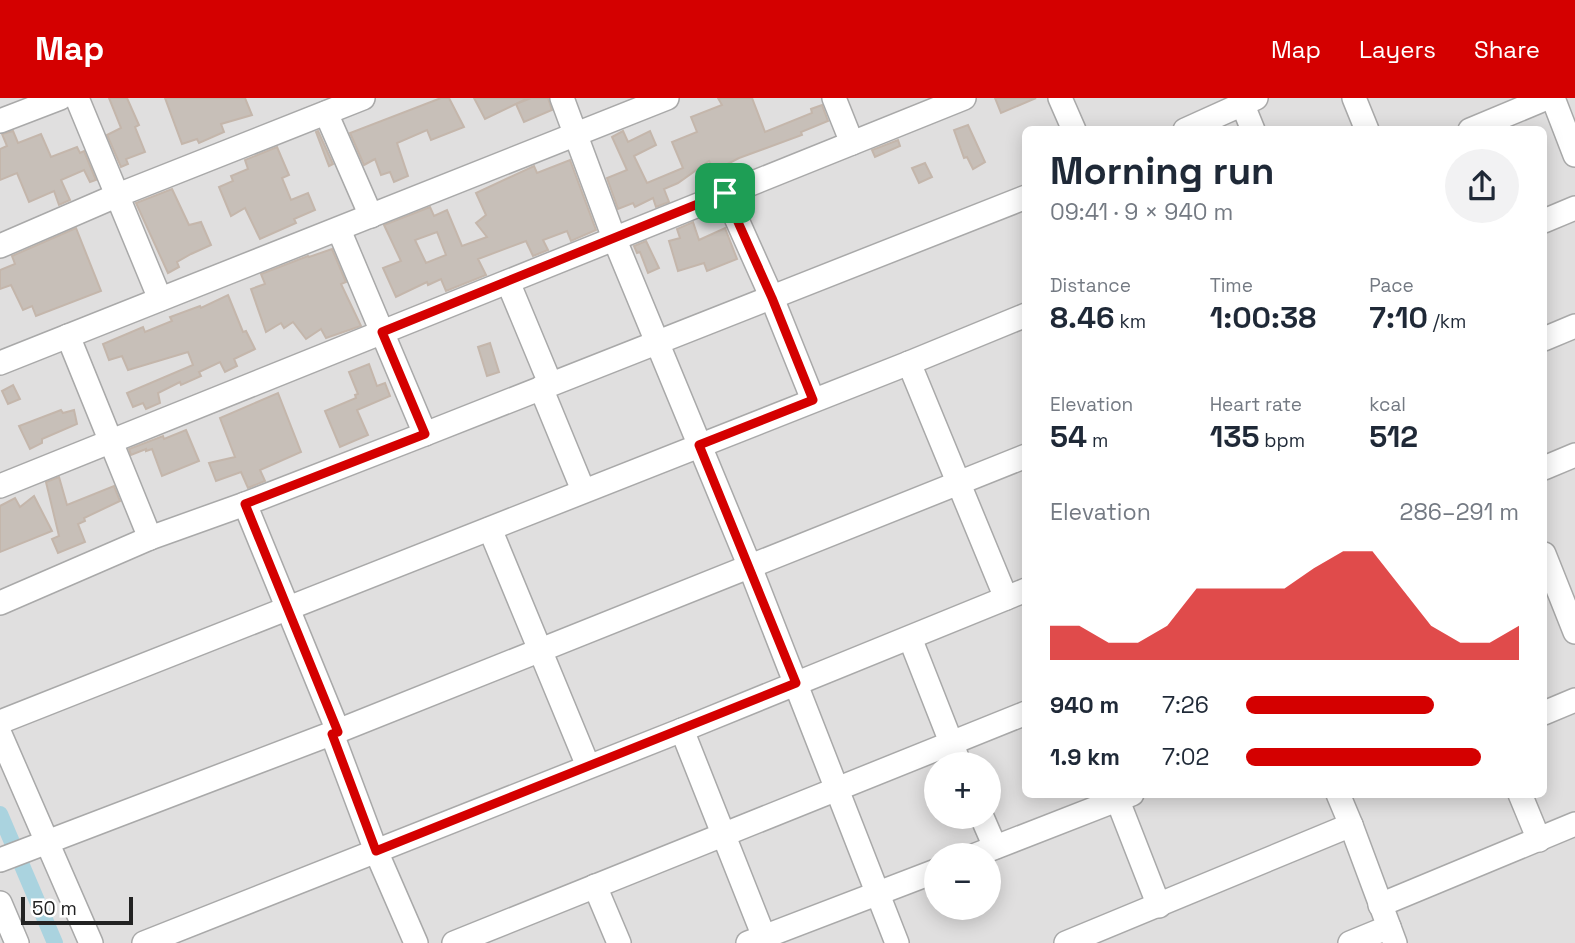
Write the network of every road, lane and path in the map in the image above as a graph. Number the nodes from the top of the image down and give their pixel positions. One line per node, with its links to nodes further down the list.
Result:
1 (60, 98): 14 (street)
2 (77, 98): 24 (street)
3 (363, 98): 13 (street)
4 (562, 98): 20 (street)
5 (667, 98): 20 (street)
6 (834, 98): 21 (street)
7 (964, 98): 21 (street)
8 (1060, 98): 15 (street)
9 (1354, 98): 18 (street)
10 (1547, 98): 19 (street)
11 (1553, 98): 22 (street)
12 (1246, 100): 16 (street); 17 (street)
13 (326, 113): 24 (street); 27 (street)
14 (0, 121)
15 (1072, 126)
16 (1193, 126)
17 (1252, 126)
18 (1365, 126)
19 (1480, 126)
20 (576, 134): 27 (street); 30 (street)
21 (852, 143): 23 (street)
22 (1575, 155)
23 (725, 193): 30 (street); 33 (street)
24 (118, 195): 31 (street); 34 (street)
25 (1022, 199): 33 (street)
26 (1575, 208): 28 (street)
27 (371, 216): 29 (street)
28 (1547, 220)
29 (339, 230): 34 (street); 37 (street)
30 (614, 238): 32 (street); 40 (street)
31 (0, 246)
32 (508, 282): 37 (street); 43 (street)
33 (772, 298): 40 (street); 44 (street)
34 (160, 299): 38 (street)
35 (1022, 317): 42 (street)
36 (1575, 326): 39 (street)
37 (382, 332): 45 (street); 46 (street)
38 (68, 336): 41 (street); 46 (street)
39 (1547, 338)
40 (658, 343): 43 (street); 47 (street)
41 (0, 363)
42 (909, 363): 44 (street); 51 (street)
43 (545, 386): 45 (street); 53 (street)
44 (813, 400): 47 (street)
45 (425, 434): 54 (street)
46 (110, 440): 52 (street); 56 (street)
47 (699, 445): 53 (street); 58 (street)
48 (1575, 455): 50 (street)
49 (1022, 458): 51 (street)
50 (1547, 467)
51 (958, 483): 58 (street); 59 (street)
52 (0, 486)
53 (583, 490): 55 (street)
54 (245, 504): 56 (street); 61 (street)
55 (490, 529): 61 (street); 64 (street)
56 (150, 538): 60 (street)
57 (1547, 562): 62 (street)
58 (750, 567): 64 (street); 65 (street)
59 (1016, 594): 63 (street)
60 (0, 603)
61 (288, 609): 69 (street); 71 (street)
62 (1575, 632)
63 (910, 638): 65 (street); 73 (street)
64 (541, 651): 71 (street); 76 (street)
65 (796, 683): 70 (street); 77 (street)
66 (1575, 699): 67 (street)
67 (1547, 712)
68 (1022, 715): 74 (street)
69 (0, 722)
70 (682, 730): 76 (street); 83 (street)
71 (335, 733): 85 (street); 87 (street)
72 (0, 734): 85 (street)
73 (954, 752)
74 (958, 752)
75 (924, 764): 77 (street)
76 (588, 766): 87 (street)
77 (836, 791): 83 (street); 91 (street)
78 (1125, 798): 86 (street); 94 (street)
79 (1344, 798): 82 (street)
80 (1522, 798): 84 (street)
81 (1575, 824): 84 (street)
82 (1352, 825): 93 (street); 94 (street)
83 (723, 835): 90 (street); 96 (street)
84 (1539, 840): 93 (street)
85 (44, 844): 88 (street); 98 (street)
86 (1001, 845)
87 (376, 851): 99 (street); 100 (street)
88 (0, 860)
89 (924, 876): 91 (street)
90 (595, 886): 101 (street); 102 (street)
91 (877, 894): 96 (street); 103 (street)
92 (0, 903): 97 (street)
93 (1380, 905): 95 (street)
94 (1159, 906): 104 (street)
95 (1392, 935): 105 (street)
96 (756, 940)
97 (17, 943)
98 (92, 943)
99 (144, 943)
100 (416, 943)
101 (454, 943)
102 (619, 943)
103 (897, 943)
104 (1066, 943)
105 (1350, 943)

